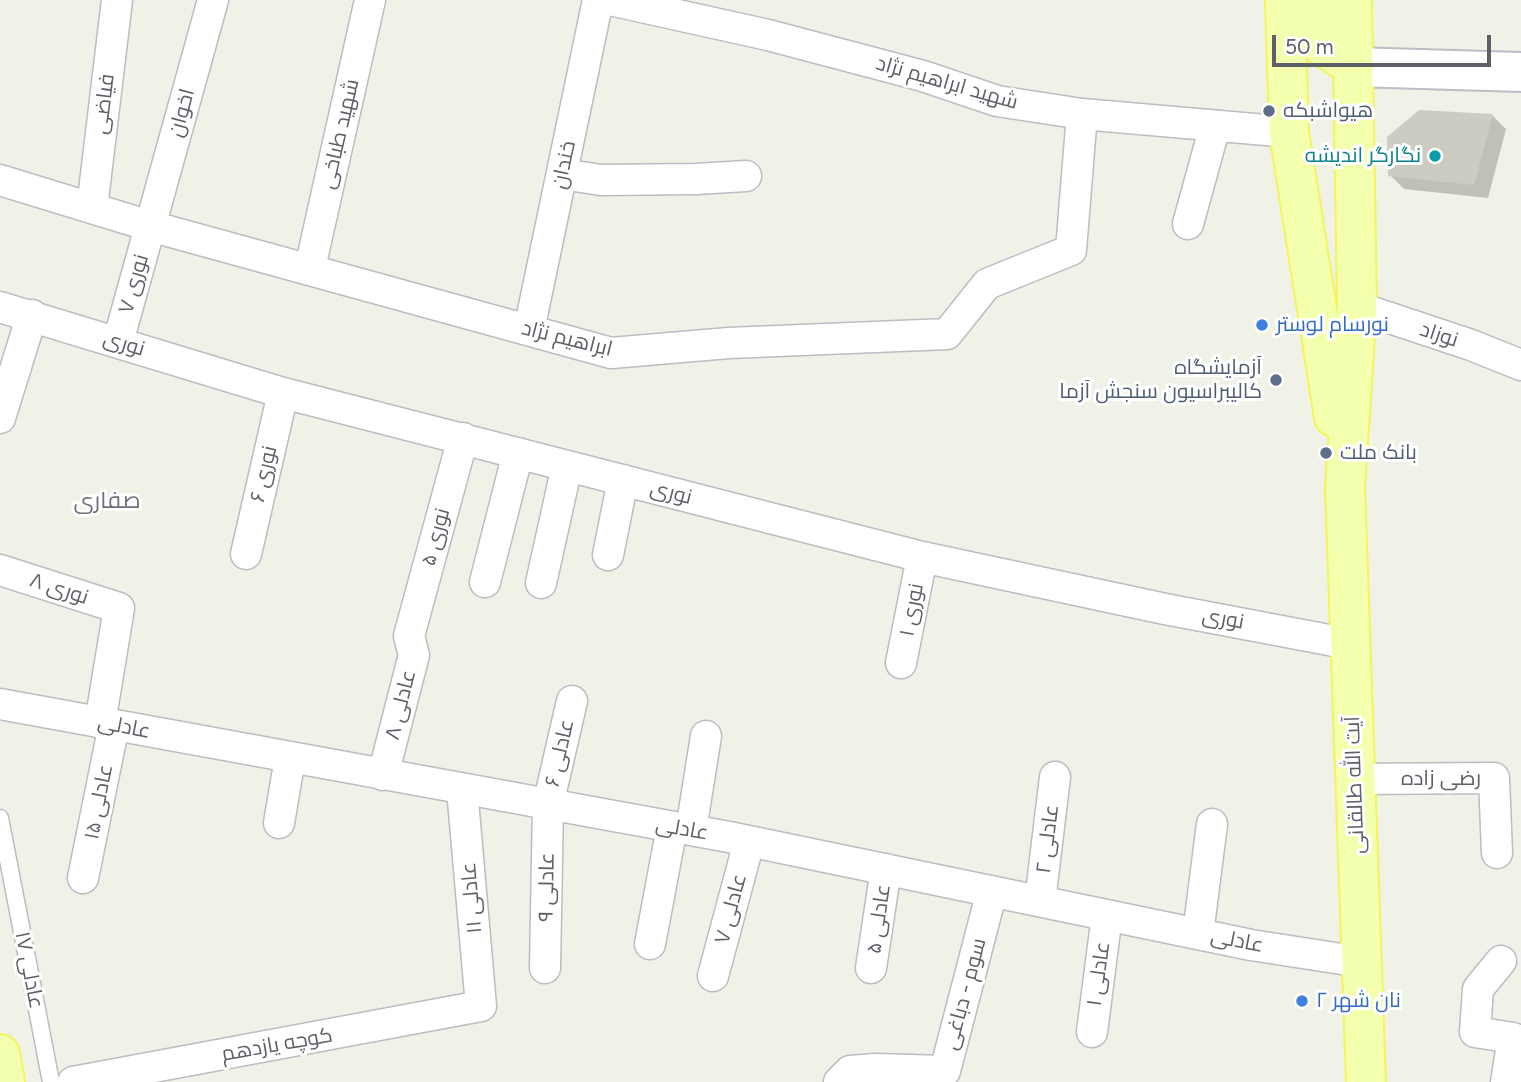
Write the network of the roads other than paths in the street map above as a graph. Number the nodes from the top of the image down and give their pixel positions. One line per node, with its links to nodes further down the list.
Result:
1 (117, 0): 17 (street, فیاضی)
2 (213, 0): 19 (street, اخوان)
3 (370, 0): 20 (street, شهید طباخی)
4 (598, 0): 14 (street, خندان)
5 (610, 0): 11 (street, شهید ابراهیم نژاد)
6 (1284, 0): 13 (main road, آیت الله طالقانی)
7 (1316, 0): 9 (main road)
8 (1352, 0): 9 (main road, آیت الله طالقانی)
9 (1354, 67): 10 (main road); 22 (main road, آیت الله طالقانی)
10 (1521, 72)
11 (1082, 114): 12 (street, شهید ابراهیم نژاد); 24 (street, ابراهیم نژاد)
12 (1215, 126): 13 (street, شهید ابراهیم نژاد); 18 (street)
13 (1289, 132): 33 (main road, آیت الله طالقانی)
14 (562, 174): 15 (street); 24 (street, خندان)
15 (746, 176)
16 (0, 180): 17 (street, ابراهیم نژاد)
17 (92, 208): 19 (street, ابراهیم نژاد)
18 (1188, 224)
19 (150, 226): 20 (street, ابراهیم نژاد); 25 (street, نوری ۷)
20 (310, 268): 24 (street, ابراهیم نژاد)
21 (0, 307): 23 (street, نوری)
22 (1357, 307): 26 (street, نوزاد); 33 (main road, آیت الله طالقانی)
23 (32, 315): 25 (street, نوری); 28 (street)
24 (529, 330)
25 (118, 342): 27 (street, نوری)
26 (1521, 365)
27 (283, 393): 29 (street, نوری); 34 (street, نوری ۶)
28 (0, 418)
29 (463, 438): 30 (street, نوری); 41 (street, نوری ۵)
30 (518, 453): 31 (street, نوری); 38 (street)
31 (568, 466): 32 (street, نوری); 39 (street)
32 (623, 480): 35 (street); 36 (street, نوری)
33 (1345, 488): 42 (main road, آیت الله طالقانی)
34 (246, 554)
35 (608, 555)
36 (922, 557): 42 (street, نوری); 43 (street, نوری ۱)
37 (0, 570): 40 (street, نوری ۸)
38 (485, 582)
39 (541, 583)
40 (119, 608): 46 (street, عادلی ۱۵)
41 (409, 636): 49 (street, عادلی ۸)
42 (1350, 644): 51 (main road, آیت الله طالقانی)
43 (901, 663)
44 (572, 701): 53 (street, عادلی ۶)
45 (0, 704): 46 (street, عادلی)
46 (107, 724): 48 (street, عادلی); 61 (street, عادلی ۱۵)
47 (706, 736): 57 (street)
48 (290, 758): 49 (street, عادلی); 55 (street)
49 (383, 775): 52 (street, عادلی)
50 (1055, 777): 63 (street, عادلی ۲)
51 (1355, 779): 59 (street, رضی زاده); 68 (main road, آیت الله طالقانی)
52 (463, 789): 53 (street, عادلی); 72 (street, عادلی ۱۱)
53 (548, 805): 57 (street, عادلی); 69 (street, عادلی ۹)
54 (0, 818): 78 (lane, عادلی ۱۷)
55 (279, 824)
56 (1212, 824): 65 (street)
57 (682, 829): 58 (street, عادلی); 66 (street)
58 (749, 842): 60 (street, عادلی); 71 (street, عادلی ۷)
59 (1497, 853)
60 (886, 869): 62 (street, عادلی); 70 (street, عادلی ۵)
61 (83, 878)
62 (992, 891): 63 (street, عادلی); 76 (street, سوم - دباغی)
63 (1040, 901): 64 (street, عادلی)
64 (1107, 915): 65 (street, عادلی); 73 (street, عادلی ۱)
65 (1198, 934): 68 (street, عادلی)
66 (650, 944)
67 (1501, 961): 82 (street)
68 (1361, 962): 81 (main road, آیت الله طالقانی)
69 (545, 968)
70 (872, 968)
71 (713, 976)
72 (481, 1006): 75 (street, کوچه یازدهم)
73 (1092, 1032)
74 (0, 1054): 77 (main road)
75 (147, 1076): 79 (street, کوچه یازدهم)
76 (946, 1077): 80 (street, سوم - دباغی)
77 (5, 1082)
78 (51, 1082)
79 (73, 1082)
80 (839, 1082)
81 (1366, 1082)
82 (1506, 1082)

